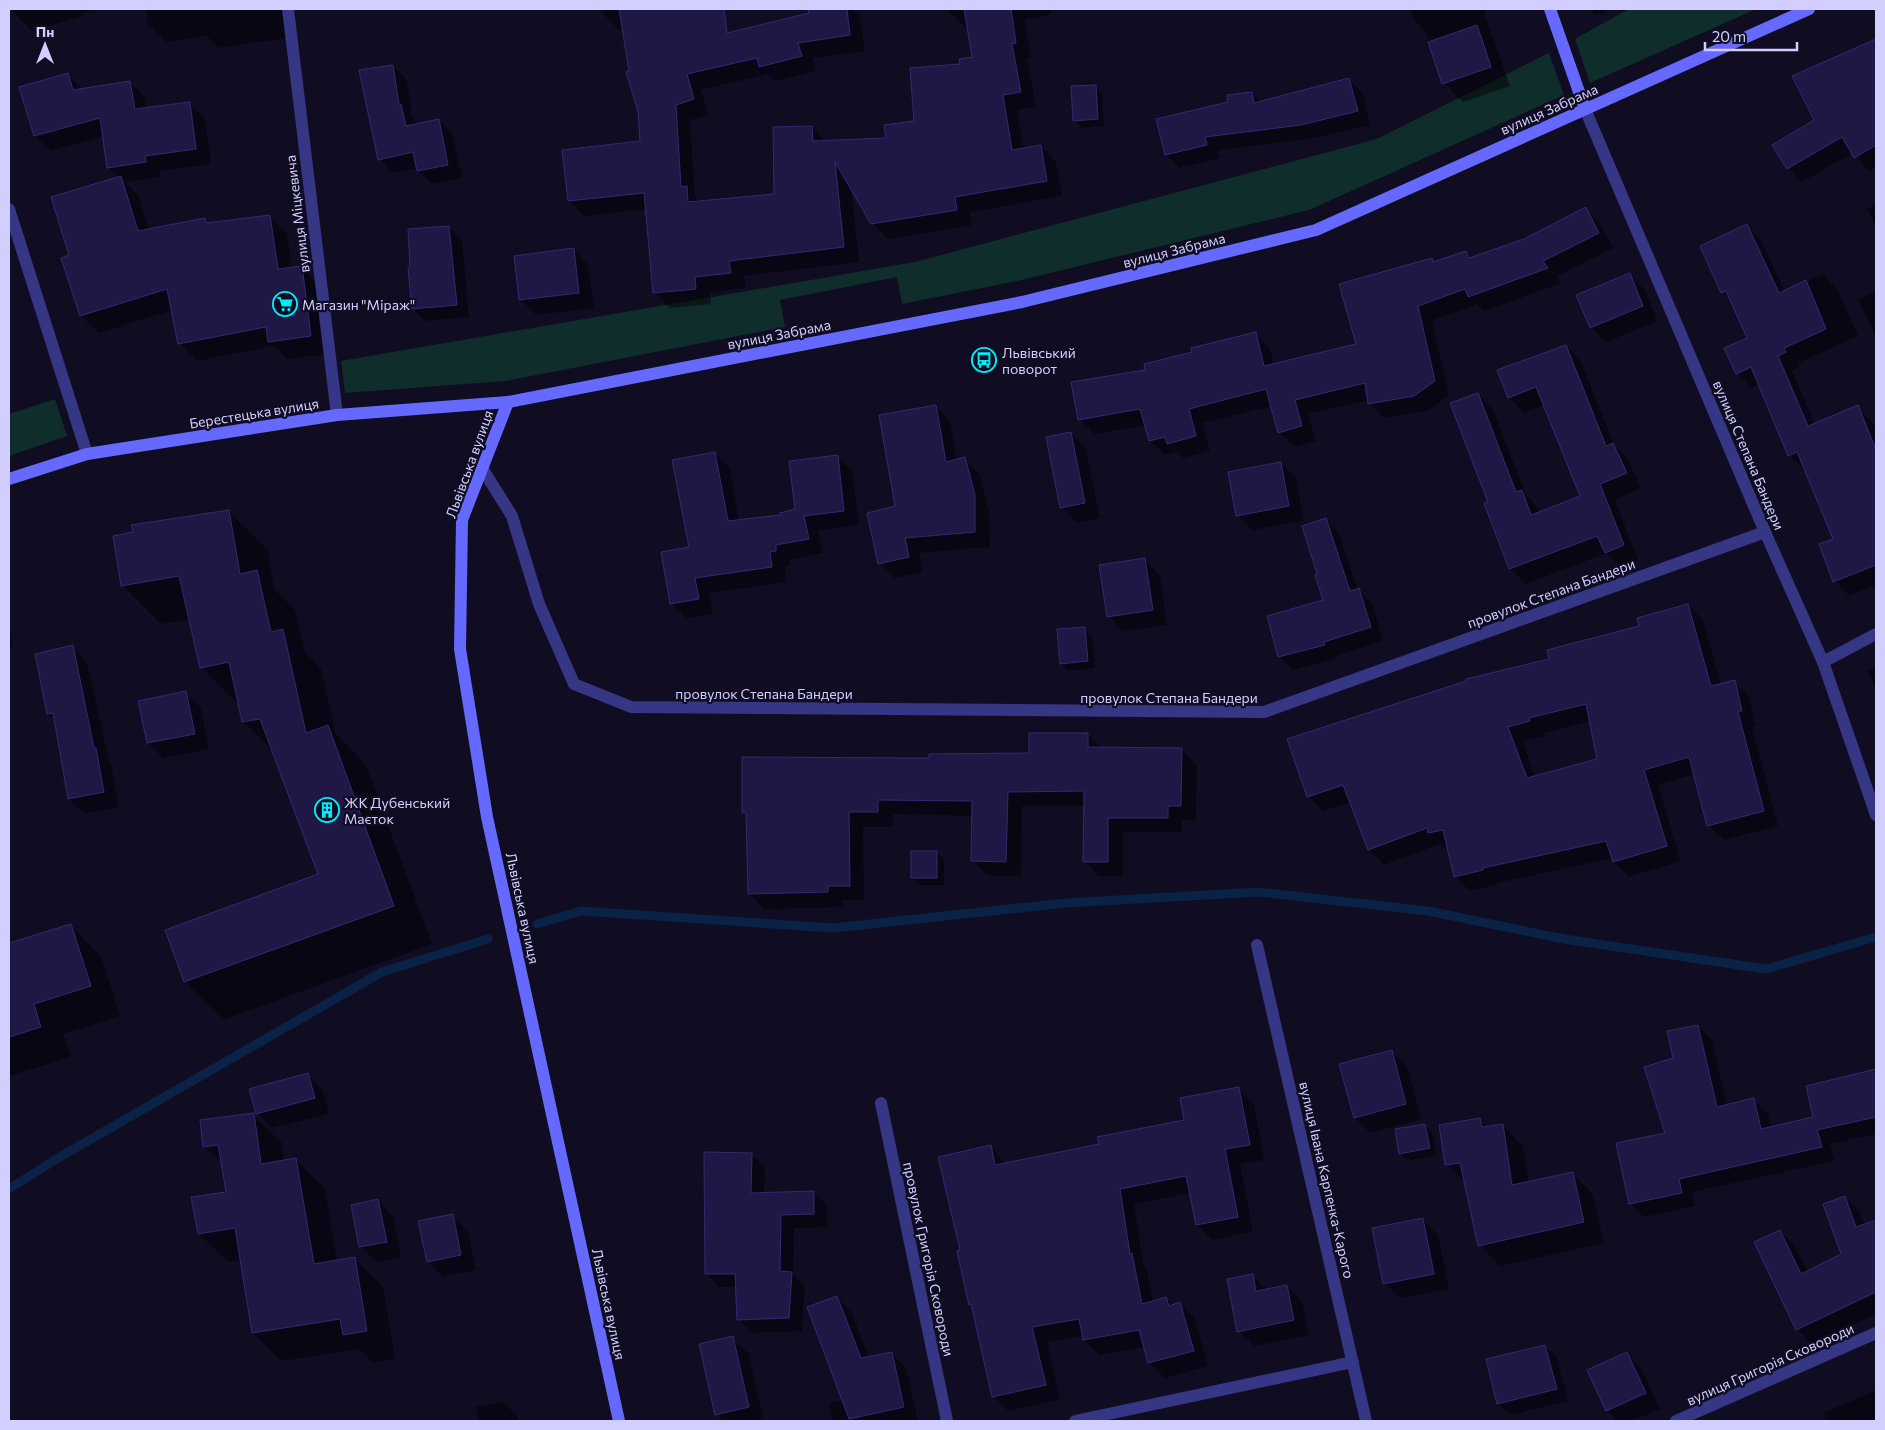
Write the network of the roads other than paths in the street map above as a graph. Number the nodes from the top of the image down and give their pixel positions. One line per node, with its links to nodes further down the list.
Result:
1 (288, 9): 7 (street, вулиця Міцкевича)
2 (1550, 9): 4 (main road)
3 (1810, 9): 4 (main road, вулиця Забрама)
4 (1585, 109): 6 (main road, вулиця Забрама); 11 (street, вулиця Степана Бандери)
5 (9, 209): 8 (street)
6 (508, 402): 7 (main road, Берестецька вулиця); 9 (main road, Львівська вулиця)
7 (337, 415): 8 (main road, Берестецька вулиця)
8 (87, 454): 10 (main road, Берестецька вулиця)
9 (482, 468): 11 (street, провулок Степана Бандери); 19 (main road, Львівська вулиця)
10 (9, 479)
11 (1765, 532): 13 (street, вулиця Степана Бандери)
12 (1876, 634): 13 (street)
13 (1823, 662): 14 (street, вулиця Степана Бандери)
14 (1876, 815)
15 (1257, 945): 18 (street, вулиця Івана Карпенка-Карого)
16 (881, 1102): 20 (street, провулок Григорія Сковороди)
17 (1876, 1333): 23 (street, вулиця Григорія Сковороди)
18 (1353, 1362): 21 (street); 22 (street, вулиця Івана Карпенка-Карого)
19 (619, 1421)
20 (947, 1421)
21 (1075, 1421)
22 (1366, 1421)
23 (1676, 1421)

